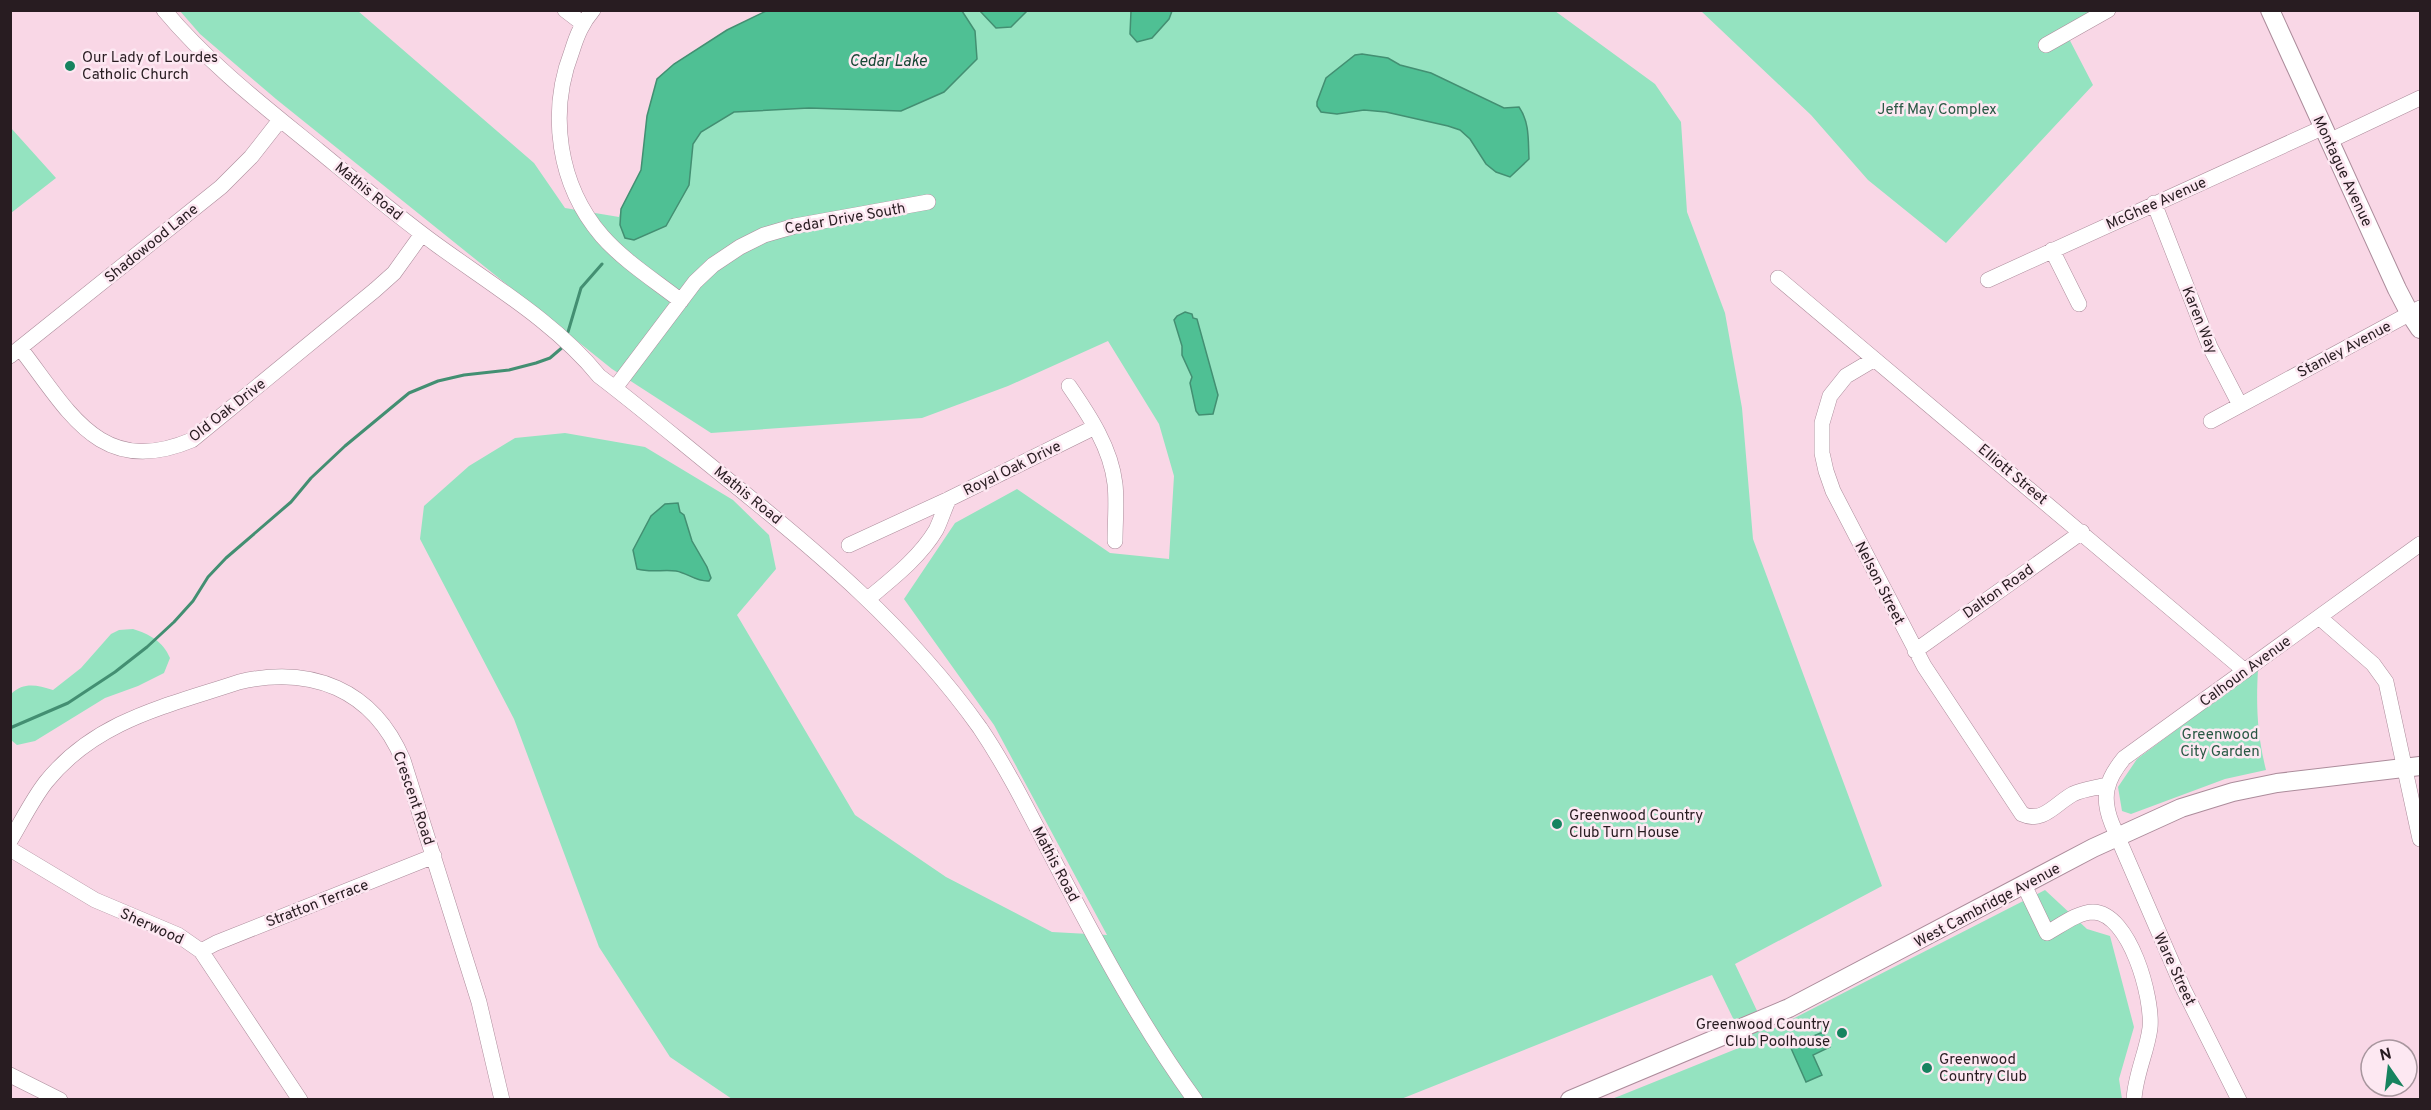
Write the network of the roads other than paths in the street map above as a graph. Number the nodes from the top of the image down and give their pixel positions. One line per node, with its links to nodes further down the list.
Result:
1 (164, 10): 9 (street, Mathis Road)
2 (565, 10): 6 (street)
3 (593, 10): 6 (street)
4 (2108, 10): 7 (street)
5 (2270, 10): 10 (main road, Montague Avenue)
6 (582, 23): 17 (street)
7 (2046, 45)
8 (2421, 98): 10 (street, McGhee Avenue)
9 (280, 120): 13 (street, Mathis Road); 20 (street, Shadowood Lane)
10 (2327, 134): 12 (street, McGhee Avenue); 19 (main road, Montague Avenue)
11 (928, 202): 17 (street, Cedar Drive South)
12 (2154, 203): 14 (street, McGhee Avenue); 24 (street, Karen Way)
13 (422, 234): 20 (street, Old Oak Drive); 23 (street, Mathis Road)
14 (2052, 250): 16 (street, McGhee Avenue); 18 (street)
15 (1778, 279): 21 (street, Elliott Street)
16 (1988, 280)
17 (681, 301): 23 (street, Cedar Drive South)
18 (2079, 304)
19 (2417, 317): 24 (street, Stanley Avenue)
20 (15, 352)
21 (1873, 360): 28 (street, Elliott Street); 34 (street, Nelson Street)
22 (1069, 386): 26 (street)
23 (615, 388): 32 (street, Mathis Road)
24 (2240, 405): 25 (street)
25 (2211, 421)
26 (1095, 427): 27 (street, Royal Oak Drive); 29 (street)
27 (949, 499): 31 (street); 32 (street, Royal Oak Drive)
28 (2082, 532): 34 (street, Dalton Road); 35 (street, Elliott Street)
29 (1115, 541)
30 (2421, 544): 33 (street, Calhoun Avenue)
31 (849, 545)
32 (869, 598): 49 (street, Mathis Road)
33 (2320, 616): 35 (street, Calhoun Avenue); 36 (street)
34 (1916, 651): 37 (street, Nelson Street)
35 (2245, 671): 37 (street, Calhoun Avenue)
36 (2413, 767): 38 (main road, West Cambridge Avenue); 39 (street)
37 (2107, 785): 38 (street, Ware Street)
38 (2117, 837): 43 (main road, West Cambridge Avenue); 52 (street, Ware Street)
39 (2421, 839)
40 (10, 841): 42 (street, Crescent Road)
41 (10, 849): 44 (street, Sherwood)
42 (434, 856): 44 (street, Stratton Terrace); 48 (street, Crescent Road)
43 (2024, 885): 50 (main road, West Cambridge Avenue); 51 (street)
44 (201, 951): 47 (street, Sherwood)
45 (10, 1076): 46 (street)
46 (60, 1100)
47 (300, 1100)
48 (502, 1100)
49 (1195, 1100)
50 (1570, 1100)
51 (2134, 1100)
52 (2239, 1100)

